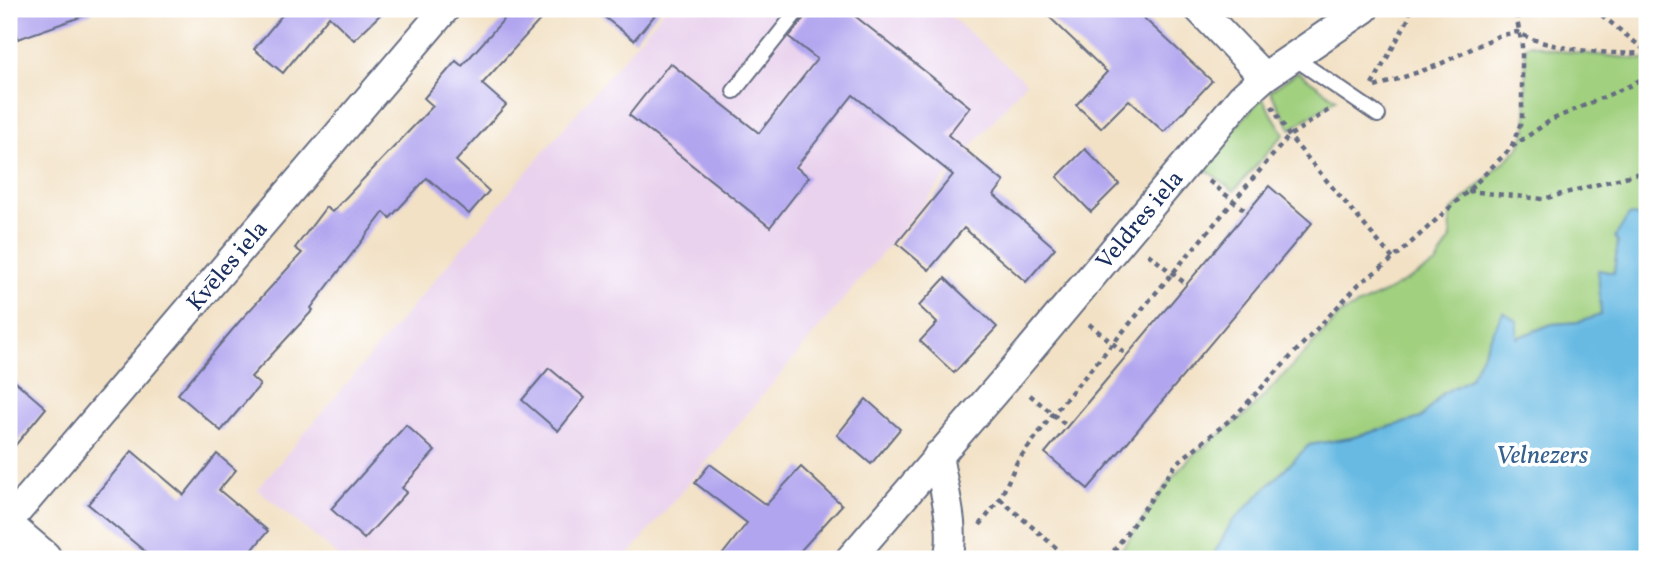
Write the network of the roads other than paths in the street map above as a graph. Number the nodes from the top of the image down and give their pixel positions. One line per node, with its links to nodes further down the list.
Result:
1 (445, 9): 10 (street, Kvēles iela)
2 (799, 9): 7 (lane)
3 (1199, 9): 6 (street)
4 (1364, 9): 5 (street, Veldres iela)
5 (1293, 57): 6 (street, Veldres iela); 8 (lane)
6 (1264, 77): 9 (street, Veldres iela)
7 (733, 91)
8 (1378, 115)
9 (938, 455): 12 (street); 14 (street, Veldres iela)
10 (9, 521)
11 (9, 531): 13 (street)
12 (949, 554)
13 (42, 559)
14 (850, 559)

